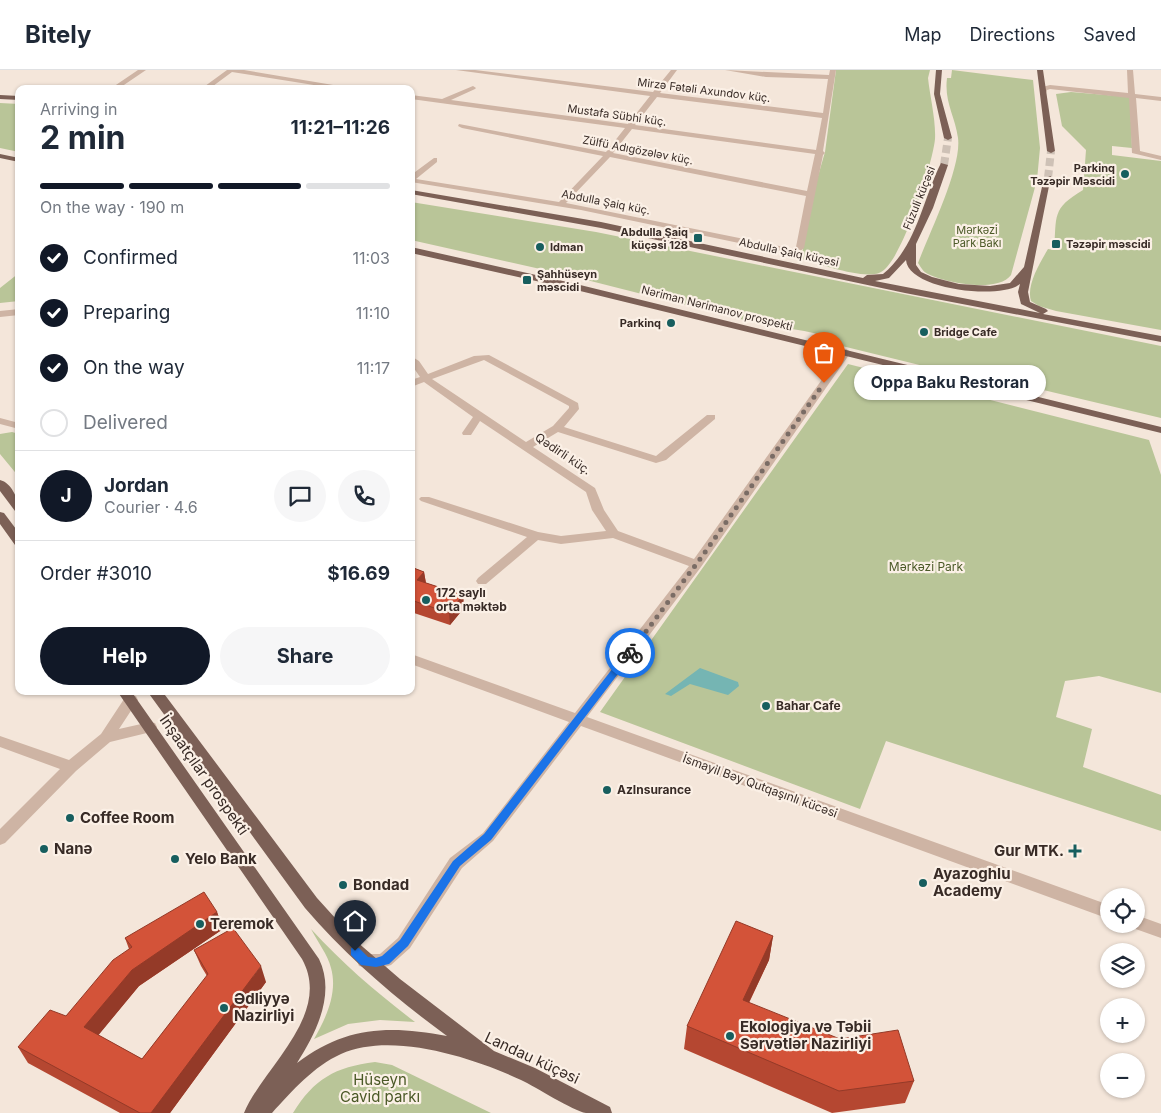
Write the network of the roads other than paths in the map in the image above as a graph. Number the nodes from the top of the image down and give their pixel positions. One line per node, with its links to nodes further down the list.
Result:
1 (143, 70): 12 (street)
2 (231, 70): 13 (street); 14 (street)
3 (459, 70): 11 (street, Mirzə Fətəli Axundov küç.)
4 (514, 70): 11 (street)
5 (674, 70): 16 (street)
6 (728, 70): 10 (street)
7 (939, 70): 27 (main road)
8 (1040, 70): 17 (main road)
9 (1130, 70): 18 (street)
10 (833, 74): 24 (street)
11 (505, 76): 16 (street, Mirzə Fətəli Axundov küç.)
12 (119, 85)
13 (210, 85)
14 (328, 85)
15 (473, 88): 23 (street)
16 (654, 95): 24 (street, Mirzə Fətəli Axundov küç.); 26 (street)
17 (1043, 95): 18 (street); 28 (main road)
18 (1132, 95): 22 (street); 32 (street)
19 (0, 97): 20 (main road)
20 (15, 98)
21 (415, 98): 23 (street, Mustafa Sübhi küç.)
22 (1161, 98)
23 (442, 102): 26 (street, Mustafa Sübhi küç.)
24 (828, 116): 29 (street)
25 (462, 126): 31 (street, Zülfü Adıgözələv küç.)
26 (629, 128): 29 (street, Mustafa Sübhi küç.); 31 (street)
27 (948, 138)
28 (1051, 151)
29 (821, 153): 40 (street)
30 (0, 156): 33 (main road)
31 (606, 156): 40 (street, Zülfü Adıgözələv küç.); 43 (street)
32 (1161, 158)
33 (15, 159)
34 (434, 160): 36 (street)
35 (944, 165): 44 (main road, Füzuli küçəsi)
36 (415, 177)
37 (1048, 178): 46 (main road)
38 (415, 181): 43 (street, Abdulla Şaiq küç.)
39 (415, 193): 42 (main road, Abdulla Şaiq küçəsi)
40 (810, 194): 43 (street, Abdulla Şaiq küç.)
41 (415, 197): 42 (main road)
42 (476, 204): 47 (main road, Abdulla Şaiq küçəsi)
43 (561, 204)
44 (914, 240): 46 (main road); 47 (main road)
45 (415, 250): 52 (main road, Nəriman Nərimanov prospekti)
46 (1031, 257): 50 (main road)
47 (817, 271): 50 (main road, Abdulla Şaiq küçəsi)
48 (15, 312): 49 (street)
49 (0, 314)
50 (1115, 330): 51 (main road, Abdulla Şaiq küçəsi)
51 (1161, 340)
52 (846, 352): 63 (main road, Nəriman Nərimanov prospekti); 73 (street)
53 (415, 362): 54 (street, Qədirli küç.)
54 (426, 379): 55 (street); 56 (street, Qədirli küç.); 61 (street)
55 (415, 383)
56 (479, 416): 64 (street); 65 (street, Qədirli küç.)
57 (711, 418): 61 (street)
58 (0, 421): 59 (street)
59 (15, 426)
60 (15, 427): 62 (street)
61 (557, 428): 65 (street)
62 (0, 429)
63 (1161, 431)
64 (467, 433)
65 (526, 446): 70 (street, Qədirli küç.)
66 (0, 483): 68 (main road)
67 (425, 499): 71 (street)
68 (15, 503)
69 (0, 516): 72 (main road)
70 (614, 534): 71 (street); 73 (street)
71 (536, 536): 74 (street)
72 (15, 537)
73 (697, 564): 78 (street)
74 (482, 581)
75 (415, 660): 78 (street, İsmayil Bəy Qutqaşınlı kücəsi)
76 (157, 695): 87 (main road, İnşaatçılar prospekti)
77 (127, 696): 79 (main road, İnşaatçılar prospekti); 80 (street)
78 (579, 719): 84 (street, İsmayil Bəy Qutqaşınlı kücəsi); 87 (street)
79 (150, 727): 80 (street); 89 (main road, İnşaatçılar prospekti)
80 (106, 738): 82 (street)
81 (0, 741): 82 (street)
82 (72, 768): 83 (street)
83 (0, 839)
84 (1100, 909)
85 (1145, 925): 86 (street)
86 (1161, 931)
87 (365, 961): 88 (main road, İnşaatçılar prospekti)
88 (487, 1055): 90 (main road, Landau küçəsi); 91 (main road, Landau küçəsi)
89 (253, 1113)
90 (260, 1113)
91 (603, 1113)

